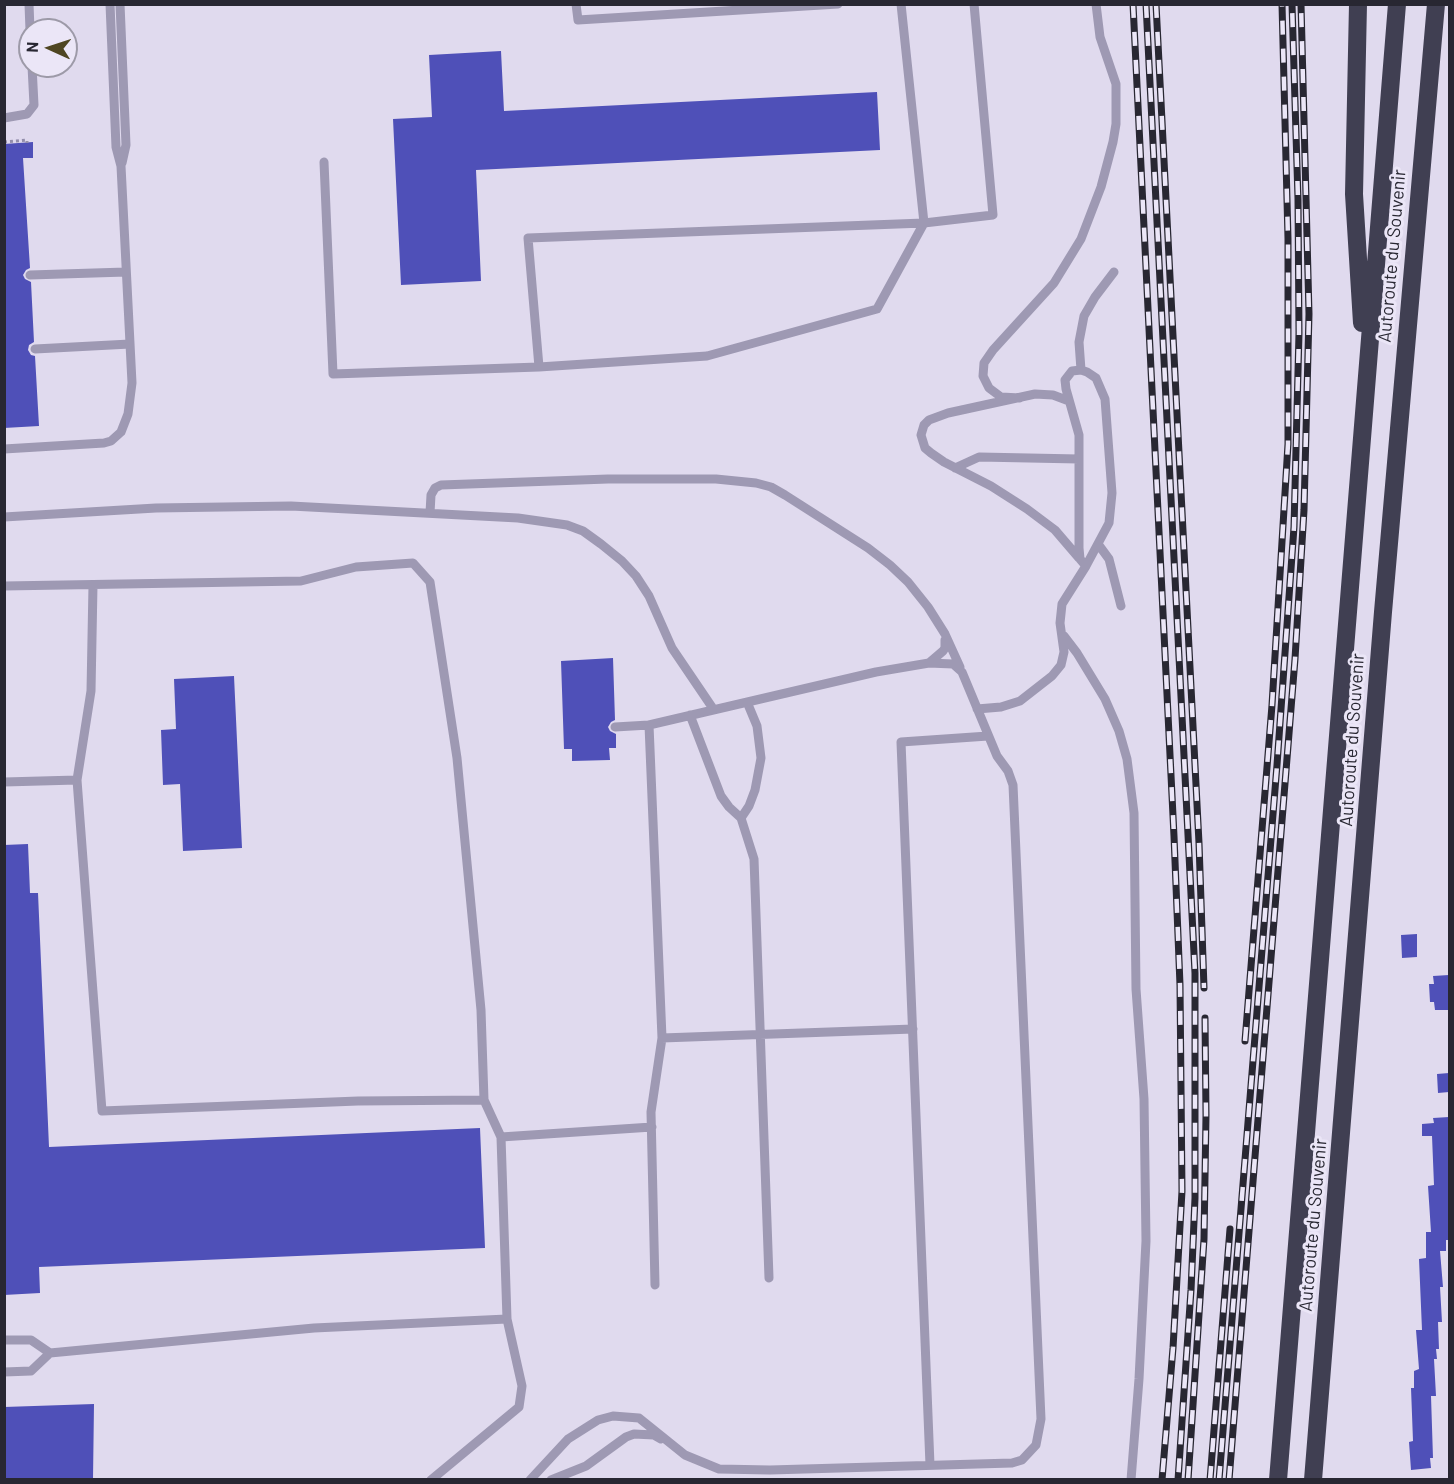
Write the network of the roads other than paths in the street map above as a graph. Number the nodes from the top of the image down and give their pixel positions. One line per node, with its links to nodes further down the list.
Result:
1 (110, 4): 14 (lane)
2 (120, 4): 14 (lane)
3 (576, 4): 4 (lane)
4 (838, 4)
5 (901, 4): 15 (lane)
6 (974, 4): 15 (lane)
7 (1095, 4): 24 (lane)
8 (1358, 4): 23 (highway)
9 (1398, 4): 23 (highway, Autoroute du Souvenir)
10 (1436, 4): 69 (highway, Autoroute du Souvenir)
11 (33, 78): 12 (lane)
12 (4, 118)
13 (324, 162): 21 (lane)
14 (121, 166): 16 (lane)
15 (924, 224): 21 (lane); 21 (lane)
16 (126, 272): 18 (lane); 19 (lane)
17 (1114, 272): 22 (lane)
18 (30, 276)
19 (130, 344): 20 (lane); 26 (lane)
20 (35, 349)
21 (539, 366)
22 (1080, 370): 25 (lane); 31 (lane)
23 (1366, 390): 68 (highway, Autoroute du Souvenir)
24 (1020, 399): 25 (lane); 28 (lane)
25 (1068, 401): 27 (lane)
26 (4, 449)
27 (1079, 459): 28 (lane); 32 (lane)
28 (956, 468): 32 (lane)
29 (430, 513): 30 (lane); 36 (lane); 42 (lane)
30 (4, 517)
31 (1098, 544): 32 (lane); 35 (lane)
32 (1083, 562): 37 (lane)
33 (93, 585): 34 (lane); 47 (lane); 53 (lane)
34 (4, 586)
35 (1121, 606)
36 (945, 634): 38 (lane); 39 (lane)
37 (1064, 636): 41 (lane); 67 (lane)
38 (929, 663): 39 (lane); 40 (lane)
39 (962, 672): 41 (lane)
40 (747, 702): 42 (lane); 49 (lane)
41 (977, 709): 46 (lane)
42 (714, 710): 43 (lane)
43 (690, 716): 44 (lane); 49 (lane)
44 (648, 725): 45 (lane); 52 (lane)
45 (615, 727)
46 (988, 736): 50 (lane); 63 (lane)
47 (77, 780): 48 (lane); 53 (lane)
48 (4, 782)
49 (741, 818): 51 (lane)
50 (913, 1029): 51 (lane); 63 (lane)
51 (761, 1034): 52 (lane); 56 (lane)
52 (662, 1038): 54 (lane)
53 (484, 1100): 55 (lane)
54 (652, 1127): 55 (lane); 57 (lane)
55 (501, 1137): 58 (lane)
56 (768, 1278)
57 (655, 1285)
58 (507, 1319): 60 (lane); 64 (lane)
59 (4, 1340): 60 (lane)
60 (50, 1353): 61 (lane)
61 (4, 1372)
62 (666, 1440): 63 (lane); 65 (lane); 66 (lane)
63 (930, 1465)
64 (431, 1479)
65 (530, 1479)
66 (551, 1479)
67 (1131, 1479)
68 (1278, 1479)
69 (1313, 1479)

